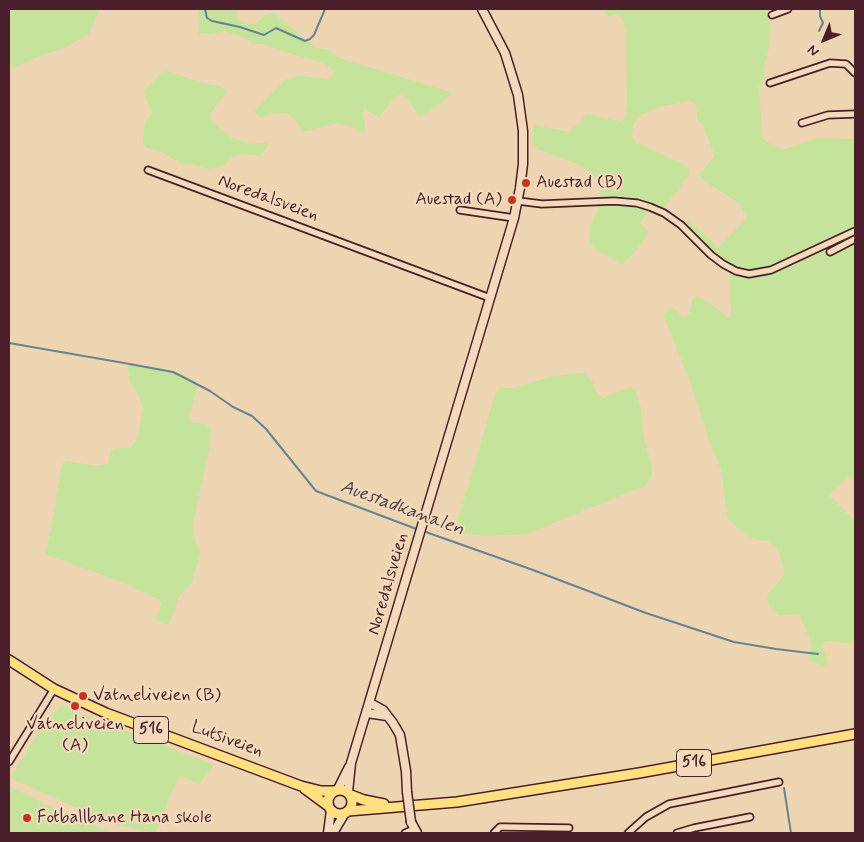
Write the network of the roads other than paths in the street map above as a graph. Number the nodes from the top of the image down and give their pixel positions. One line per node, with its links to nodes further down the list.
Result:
1 (482, 9): 9 (main road, Noredalsveien)
2 (788, 9): 3 (street)
3 (772, 15)
4 (855, 73): 5 (street)
5 (770, 83)
6 (855, 114): 7 (street)
7 (802, 122)
8 (148, 170): 15 (street, Noredalsveien)
9 (518, 202): 11 (main road, Noredalsveien); 12 (street)
10 (460, 210): 11 (street)
11 (514, 218): 15 (main road, Noredalsveien)
12 (855, 231)
13 (855, 239): 14 (street)
14 (830, 252)
15 (490, 298): 18 (main road, Noredalsveien)
16 (9, 660): 17 (main road, Lutsiveien / 516)
17 (54, 689): 22 (street); 25 (main road, Lutsiveien / 516)
18 (370, 702): 19 (main road, Noredalsveien); 20 (main road)
19 (367, 713): 20 (main road); 23 (main road, Noredalsveien)
20 (387, 716): 32 (main road, bridge)
21 (855, 734): 28 (main road, 516)
22 (9, 762)
23 (351, 763): 26 (main road, Noredalsveien); 27 (main road, Noredalsveien)
24 (779, 782): 38 (street)
25 (301, 786): 26 (main road, Lutsiveien / 516); 29 (main road, Lutsiveien / 516)
26 (336, 790): 27 (main road, 516); 29 (main road)
27 (349, 794): 28 (main road, 516); 30 (main road)
28 (399, 806): 30 (main road, 516)
29 (329, 808): 30 (main road, 516); 34 (main road)
30 (347, 812): 35 (main road)
31 (750, 817): 39 (street)
32 (414, 828): 36 (street)
33 (569, 828): 37 (street)
34 (328, 833)
35 (333, 833)
36 (405, 833)
37 (494, 833)
38 (628, 833)
39 (677, 833)

